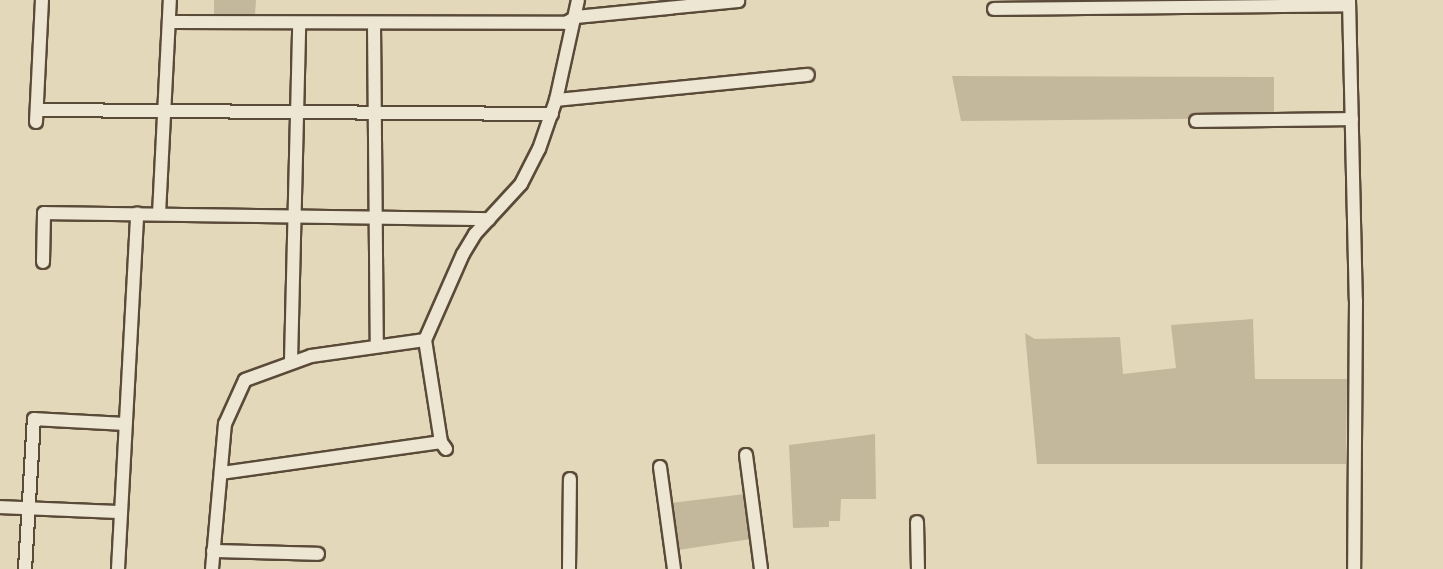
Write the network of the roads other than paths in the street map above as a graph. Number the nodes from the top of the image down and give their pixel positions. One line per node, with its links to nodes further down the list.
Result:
1 (42, 0): 13 (street)
2 (170, 0): 8 (street)
3 (578, 0): 7 (street)
4 (738, 1): 7 (street)
5 (1349, 3): 6 (street); 17 (street)
6 (994, 9)
7 (576, 17): 10 (street); 12 (street)
8 (169, 22): 9 (street); 13 (street)
9 (299, 23): 10 (street); 14 (street)
10 (374, 24): 16 (street)
11 (807, 75): 12 (street)
12 (556, 100): 15 (street)
13 (164, 113): 14 (street); 20 (street)
14 (295, 113): 16 (street); 21 (street)
15 (552, 114): 16 (street); 23 (street)
16 (374, 115): 22 (street)
17 (1352, 119): 18 (street); 46 (street)
18 (1196, 121)
19 (137, 214): 20 (street); 24 (street); 28 (street)
20 (159, 214): 21 (street)
21 (293, 217): 22 (street); 27 (street)
22 (373, 218): 23 (street); 26 (street)
23 (489, 219): 25 (street)
24 (43, 262)
25 (425, 340): 26 (street); 31 (street)
26 (377, 346): 27 (street)
27 (291, 360): 31 (street)
28 (124, 424): 34 (street); 35 (street)
29 (746, 455): 44 (street)
30 (660, 467): 43 (street)
31 (221, 473): 37 (street)
32 (570, 479): 42 (street)
33 (0, 507): 34 (street)
34 (29, 509): 35 (street); 39 (street)
35 (118, 512): 40 (street)
36 (917, 522): 45 (street)
37 (213, 551): 38 (street); 41 (street)
38 (318, 554)
39 (25, 569)
40 (118, 569)
41 (212, 569)
42 (569, 569)
43 (674, 569)
44 (761, 569)
45 (918, 569)
46 (1354, 569)

